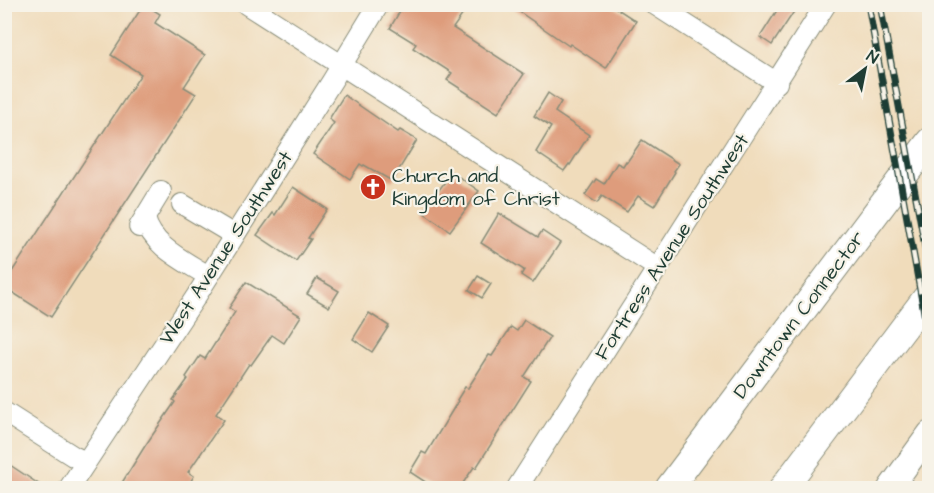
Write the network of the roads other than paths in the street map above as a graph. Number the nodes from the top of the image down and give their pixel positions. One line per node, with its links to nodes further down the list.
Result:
1 (246, 4): 5 (street)
2 (379, 4): 5 (street, West Avenue Southwest)
3 (654, 4): 6 (street)
4 (826, 4): 6 (street, Fortress Avenue Southwest)
5 (341, 65): 10 (street, West Avenue Southwest); 11 (street)
6 (777, 83): 11 (street, Fortress Avenue Southwest)
7 (930, 141): 20 (highway, Downtown Connector)
8 (161, 191): 12 (street)
9 (182, 204): 10 (street)
10 (234, 235): 12 (street, West Avenue Southwest)
11 (658, 268): 19 (street, Fortress Avenue Southwest)
12 (208, 276): 17 (street, West Avenue Southwest)
13 (930, 292): 14 (highway)
14 (858, 390): 21 (highway); 22 (highway)
15 (4, 412): 17 (street)
16 (930, 433): 23 (main road)
17 (86, 462): 18 (street, West Avenue Southwest)
18 (69, 489)
19 (517, 489)
20 (669, 489)
21 (783, 489)
22 (799, 489)
23 (890, 489)

